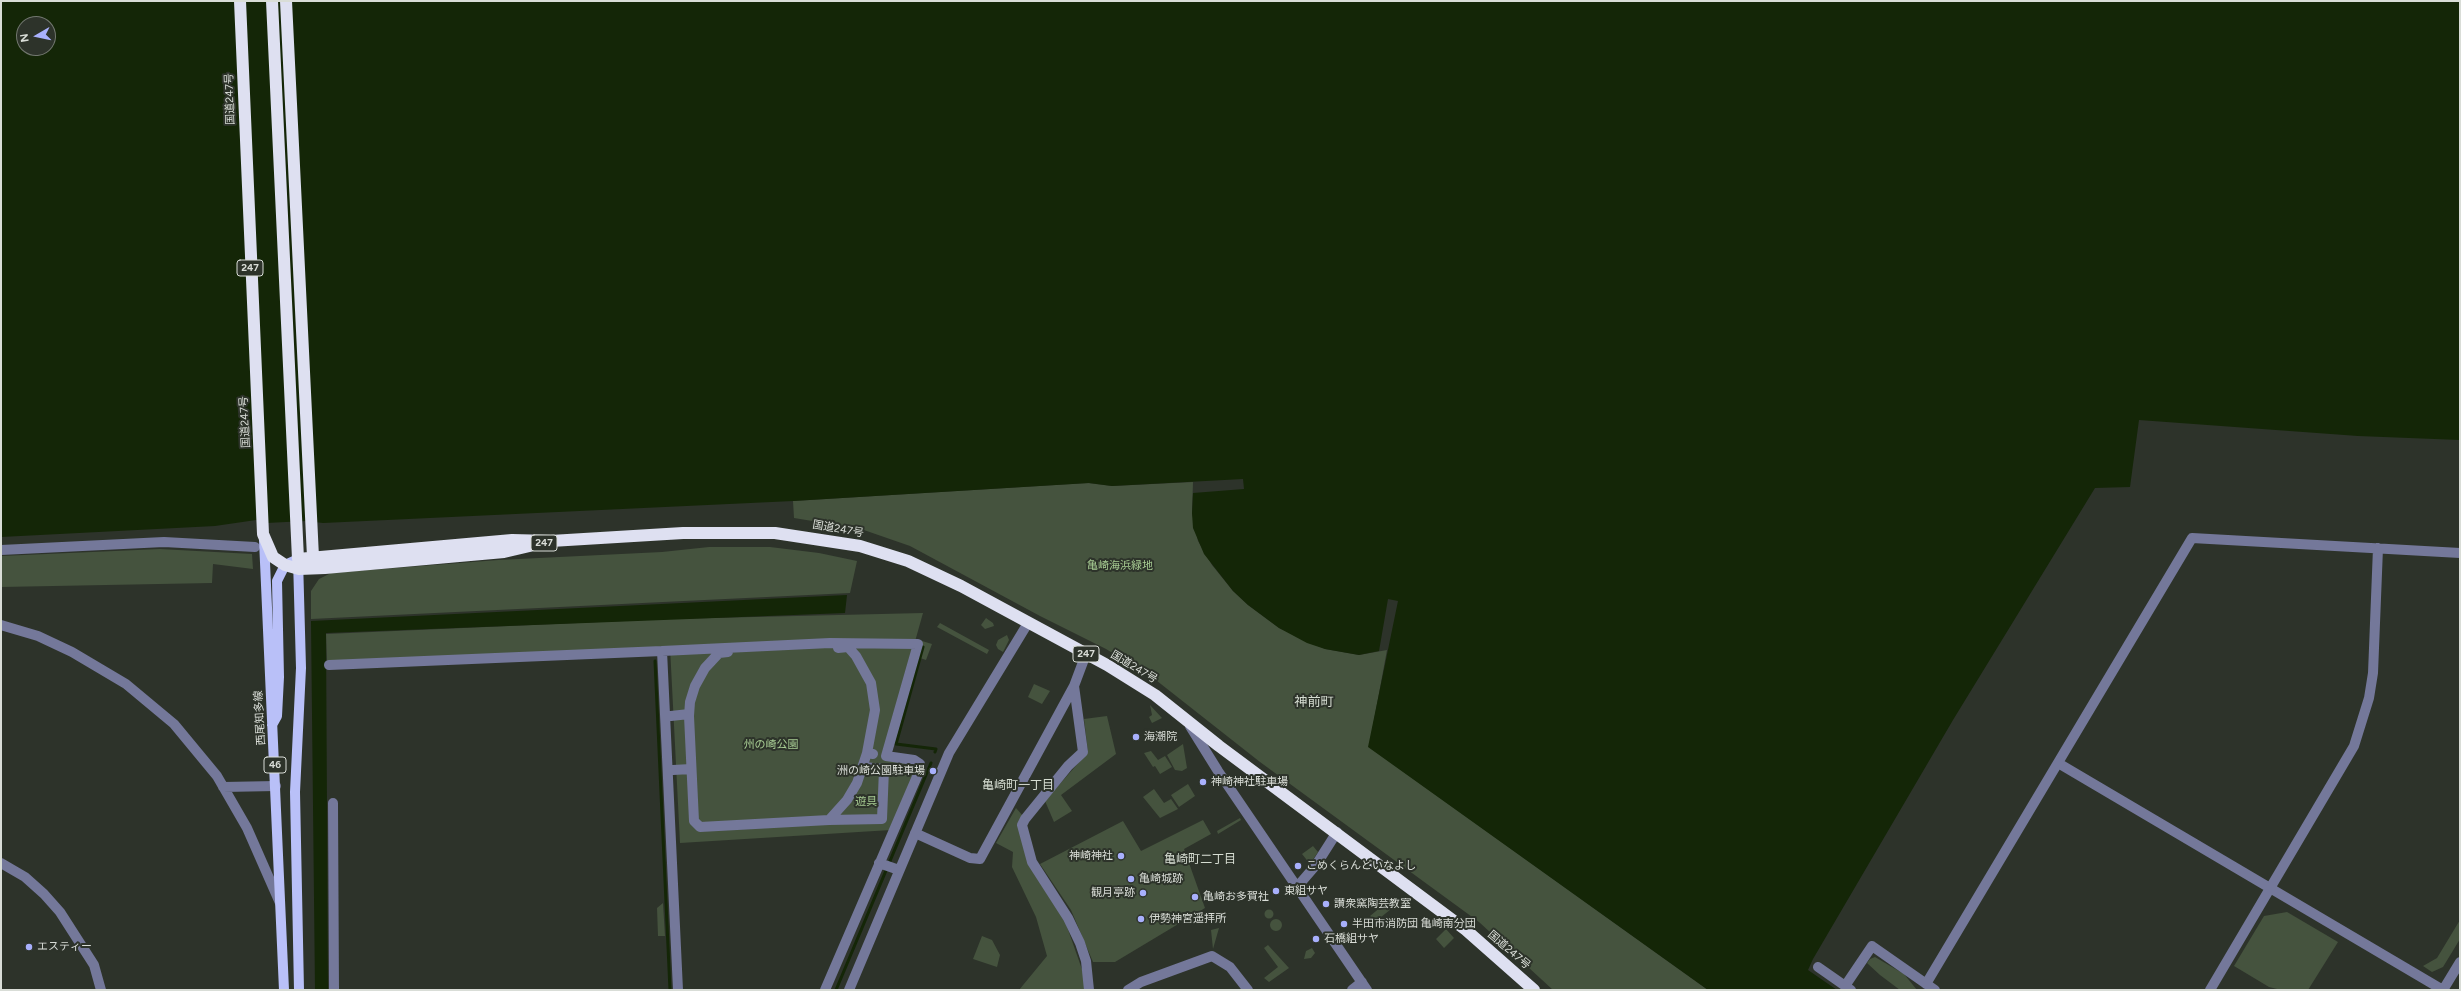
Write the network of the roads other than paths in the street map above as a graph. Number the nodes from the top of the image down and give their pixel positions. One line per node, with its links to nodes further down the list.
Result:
1 (240, 1): 4 (highway, 国道247号 / 247)
2 (272, 1): 10 (highway)
3 (286, 1): 9 (highway)
4 (261, 540): 7 (street); 11 (highway, 国道247号 / 247); 21 (main road, 西尾知多線 / 46)
5 (552, 541): 9 (highway, 国道247号 / 247); 10 (highway, 国道247号 / 247); 12 (highway, 国道247号 / 247)
6 (2378, 548): 8 (street); 22 (street); 36 (street)
7 (1, 550)
8 (2460, 553)
9 (313, 557): 10 (highway, 国道247号 / 247)
10 (298, 564): 11 (highway, 国道247号 / 247); 45 (main road, 46)
11 (285, 565): 21 (main road, 46)
12 (1028, 623): 15 (highway, 国道247号 / 247); 31 (street)
13 (1, 625): 27 (street)
14 (662, 651): 16 (street); 33 (street); 47 (street)
15 (1086, 654): 17 (street); 20 (highway, 国道247号 / 247)
16 (328, 665)
17 (1074, 686): 31 (street); 50 (street)
18 (689, 714): 19 (street); 23 (street); 24 (street)
19 (671, 716)
20 (1188, 721): 30 (highway, 国道247号 / 247); 35 (street)
21 (272, 725): 26 (main road, 西尾知多線 / 46)
22 (2058, 763): 36 (street); 40 (street)
23 (864, 767): 29 (street); 29 (street)
24 (691, 769): 25 (street); 29 (street)
25 (673, 770)
26 (276, 786): 27 (street); 37 (main road, 西尾知多線 / 46)
27 (223, 787): 37 (street)
28 (333, 803): 46 (street)
29 (829, 820)
30 (1337, 832): 35 (street); 54 (highway, 国道247号 / 247)
31 (915, 834): 34 (street)
32 (1, 863): 43 (street)
33 (883, 864): 34 (street); 48 (street)
34 (899, 870): 49 (street)
35 (1297, 887): 41 (street)
36 (2271, 890): 56 (street); 57 (street)
37 (280, 903): 44 (main road, 西尾知多線 / 46)
38 (2460, 962): 57 (street)
39 (1818, 967): 42 (street)
40 (1926, 984): 42 (street); 55 (street)
41 (1364, 986): 53 (street)
42 (1848, 988)
43 (101, 990)
44 (284, 990)
45 (299, 990)
46 (334, 990)
47 (678, 990)
48 (825, 990)
49 (850, 990)
50 (1089, 990)
51 (1128, 990): 52 (street)
52 (1248, 990)
53 (1352, 990)
54 (1534, 990)
55 (1935, 990)
56 (2210, 990)
57 (2443, 990)

